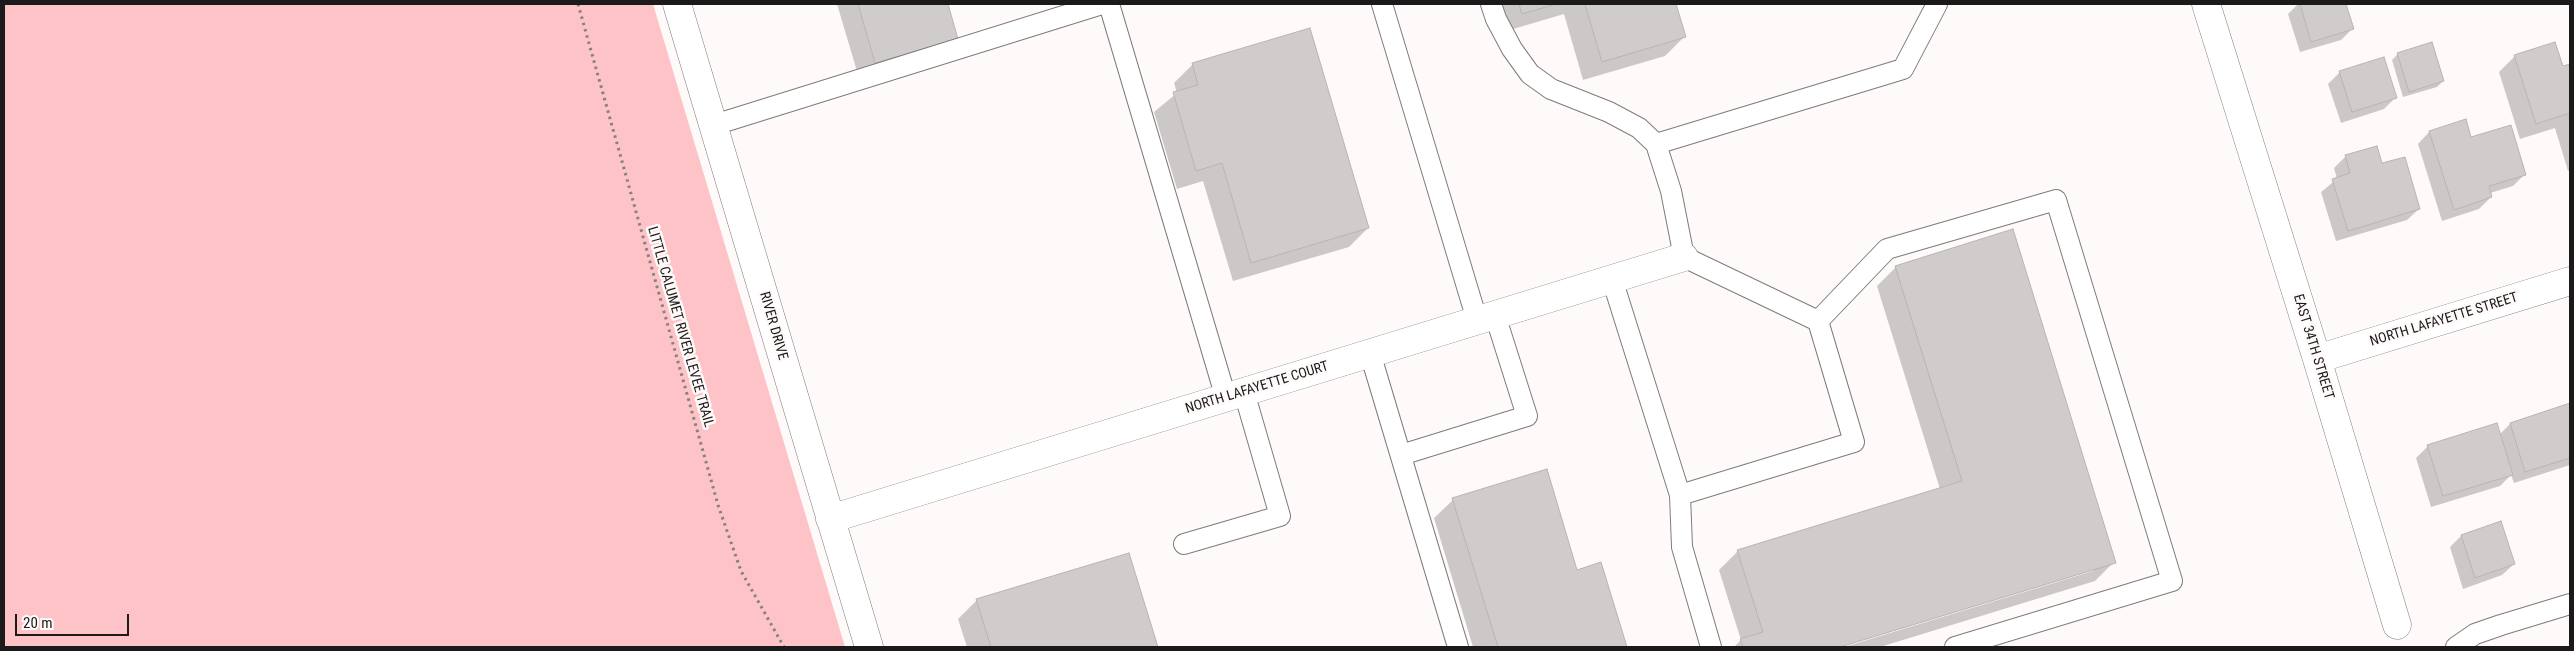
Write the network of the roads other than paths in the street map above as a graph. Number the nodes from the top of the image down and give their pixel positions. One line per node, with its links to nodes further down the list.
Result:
1 (678, 4): 8 (street, RIVER DRIVE)
2 (1102, 4): 8 (lane)
3 (1109, 4): 17 (lane)
4 (1382, 4): 13 (lane)
5 (1491, 4): 9 (lane)
6 (1937, 4): 9 (lane)
7 (2206, 4): 16 (street, EAST 34TH STREET)
8 (714, 125): 20 (street, RIVER DRIVE)
9 (1656, 144): 10 (lane)
10 (1684, 257): 11 (street, NORTH LAFAYETTE COURT); 14 (lane)
11 (1612, 279): 13 (street, NORTH LAFAYETTE COURT); 19 (lane)
12 (2570, 281): 16 (street, NORTH LAFAYETTE STREET)
13 (1486, 318): 15 (street, NORTH LAFAYETTE COURT); 18 (lane)
14 (1818, 321): 19 (lane); 27 (lane)
15 (1370, 353): 17 (street, NORTH LAFAYETTE COURT); 18 (lane)
16 (2317, 359): 23 (street, EAST 34TH STREET)
17 (1235, 395): 20 (street, NORTH LAFAYETTE COURT); 21 (lane)
18 (1401, 455): 25 (lane)
19 (1680, 495): 26 (lane)
20 (830, 519): 24 (street, RIVER DRIVE)
21 (1184, 544)
22 (2570, 604): 28 (lane)
23 (2398, 625)
24 (869, 647)
25 (1458, 647)
26 (1711, 647)
27 (1955, 647)
28 (2456, 647)

